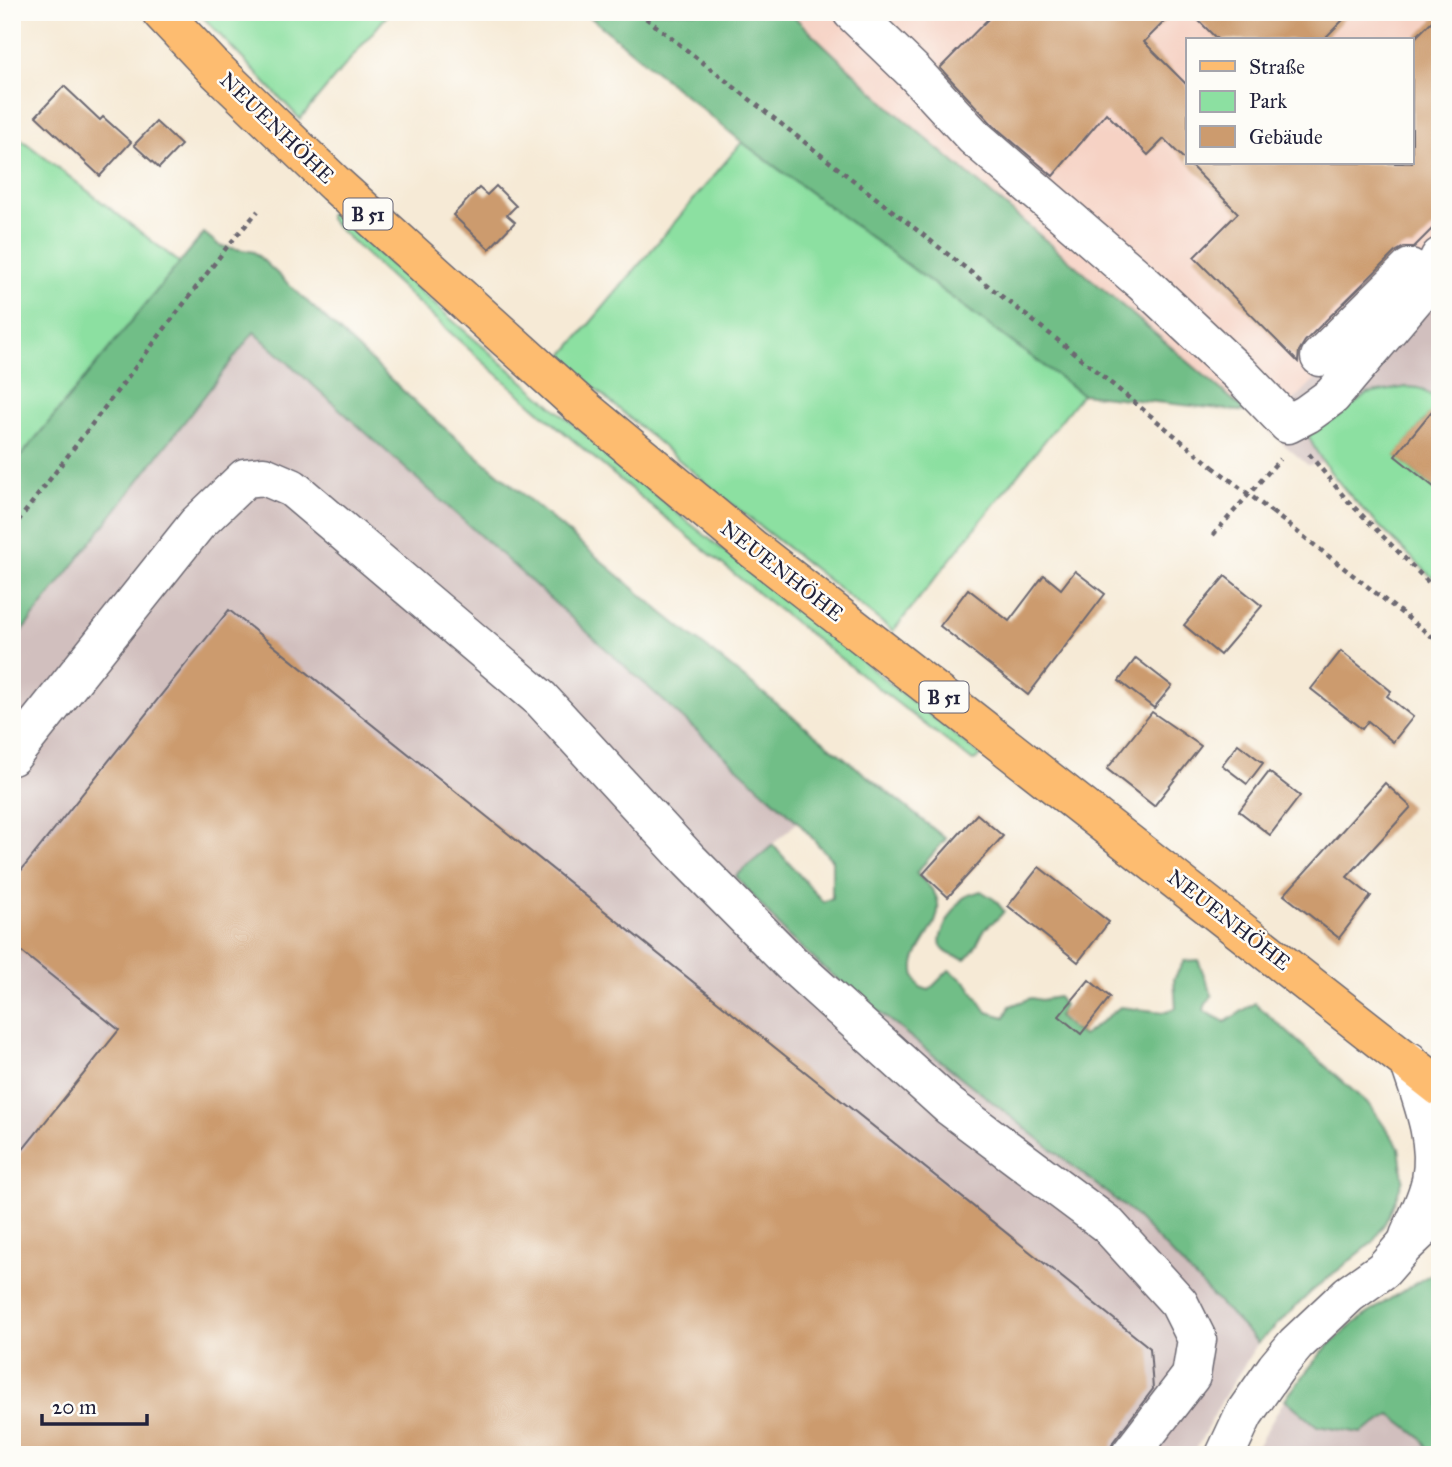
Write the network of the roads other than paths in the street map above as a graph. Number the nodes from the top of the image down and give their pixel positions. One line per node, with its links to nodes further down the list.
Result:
1 (161, 12): 7 (main road, NEUENHÖHE / B 51)
2 (852, 12): 4 (street)
3 (1440, 246): 5 (street)
4 (1440, 257)
5 (1320, 357)
6 (12, 757): 11 (street)
7 (1409, 1061): 8 (main road, NEUENHÖHE / B 51); 10 (street)
8 (1440, 1087)
9 (1440, 1212): 10 (street)
10 (1409, 1254): 12 (street)
11 (1130, 1455)
12 (1225, 1455)

